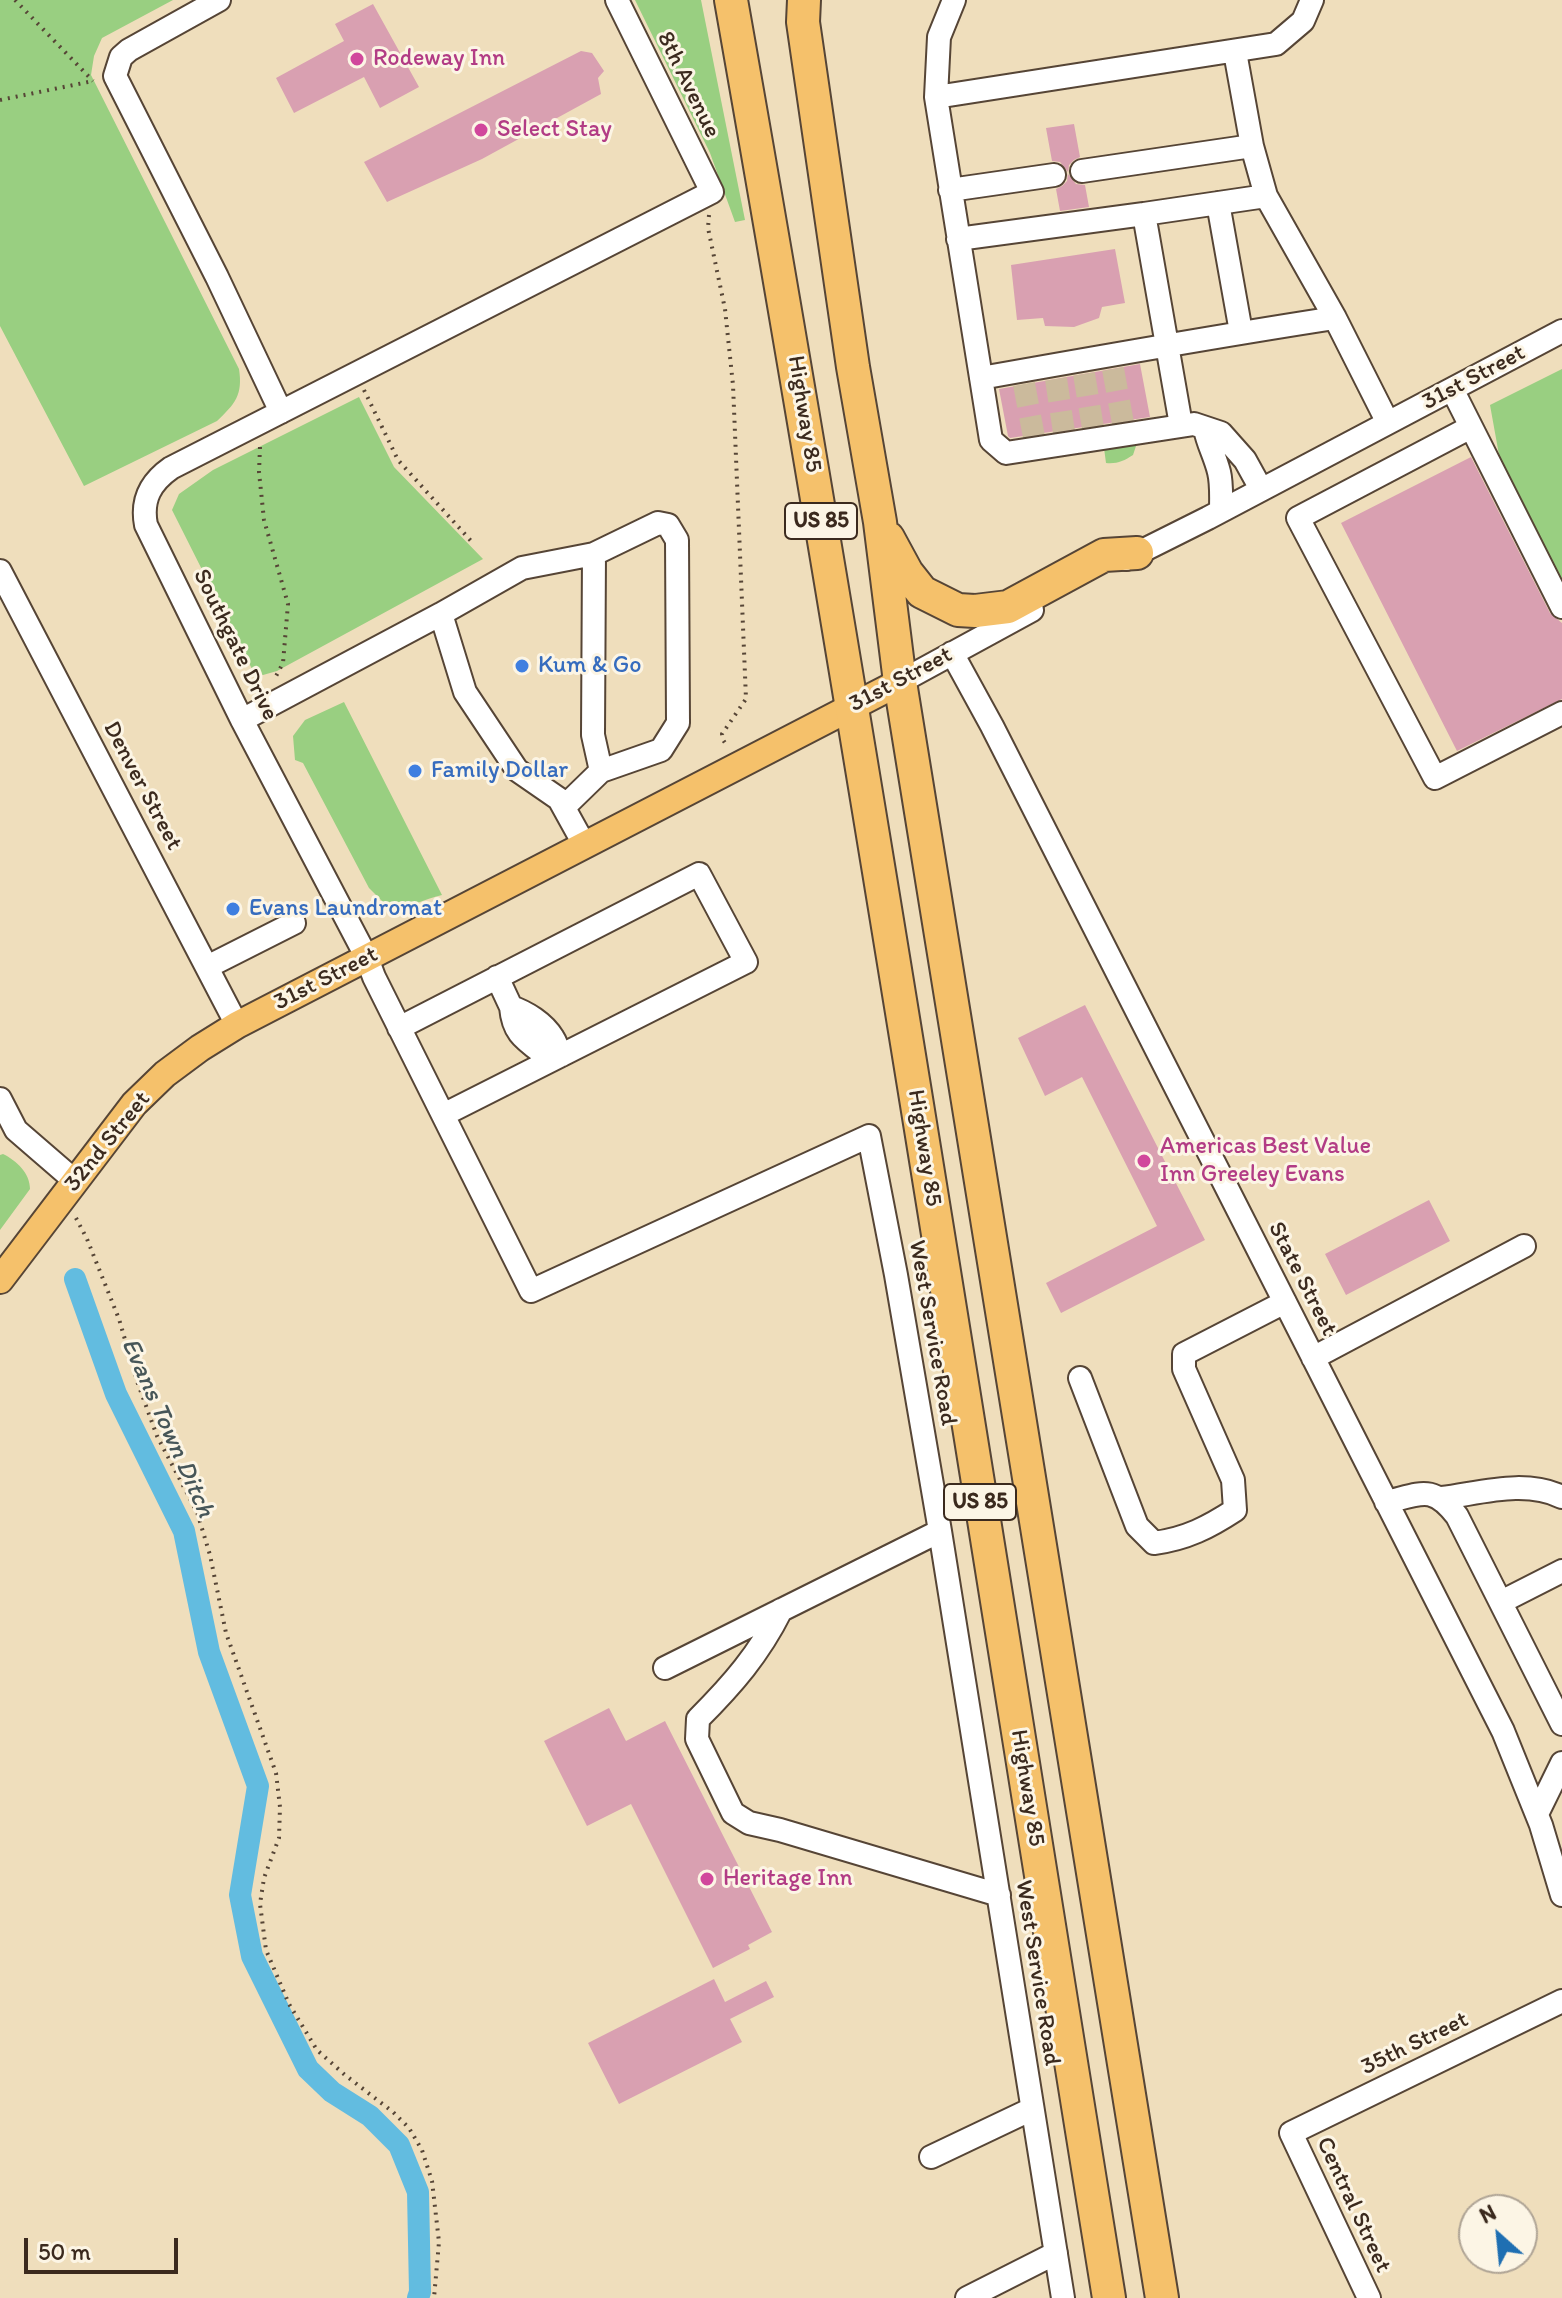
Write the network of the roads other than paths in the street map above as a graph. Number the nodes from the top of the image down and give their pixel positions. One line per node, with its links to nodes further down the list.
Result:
1 (219, 0): 24 (street)
2 (617, 0): 13 (street, 8th Avenue)
3 (731, 0): 39 (highway, Highway 85 / US 85)
4 (954, 0): 8 (street)
5 (1312, 0): 7 (street)
6 (802, 7): 31 (highway, US 85)
7 (1235, 52): 8 (street); 9 (street)
8 (936, 97): 12 (street)
9 (1252, 146): 10 (street); 14 (street)
10 (1082, 171)
11 (1054, 175): 12 (street)
12 (950, 190): 17 (street)
13 (712, 192): 24 (street, Southgate Drive)
14 (1266, 196): 15 (street); 18 (street)
15 (1218, 203): 16 (street); 20 (street)
16 (1144, 214): 17 (street); 21 (street)
17 (958, 239): 22 (street)
18 (1335, 318): 20 (street); 25 (street)
19 (1562, 331): 23 (street, 31st Street)
20 (1241, 332): 21 (street)
21 (1167, 347): 22 (street); 26 (street)
22 (981, 378): 26 (street)
23 (1452, 389): 25 (street, 31st Street); 27 (street)
24 (281, 412): 41 (street, Southgate Drive)
25 (1388, 423): 29 (street, 31st Street)
26 (1181, 425): 28 (street)
27 (1471, 427): 35 (street); 40 (street)
28 (1205, 429): 29 (street); 30 (street)
29 (1261, 489): 30 (street, 31st Street)
30 (1221, 511): 32 (street, 31st Street)
31 (880, 522): 32 (highway); 38 (highway, US 85)
32 (1137, 553): 37 (street, 31st Street)
33 (594, 554): 36 (street); 42 (street); 42 (street)
34 (0, 571): 47 (street, Denver Street)
35 (1562, 607)
36 (441, 614): 41 (street); 43 (street)
37 (952, 653): 38 (street, 31st Street); 59 (street, State Street)
38 (900, 682): 39 (main road, 31st Street); 83 (highway, US 85)
39 (852, 705): 44 (main road, 31st Street); 82 (highway, Highway 85 / US 85)
40 (1562, 713)
41 (242, 720): 46 (street, Southgate Drive)
42 (601, 771): 43 (street)
43 (564, 807): 44 (street)
44 (585, 846): 46 (main road, 31st Street)
45 (294, 923): 47 (street)
46 (367, 958): 49 (main road, 31st Street); 50 (street, Southgate Drive)
47 (207, 967): 49 (street, Denver Street)
48 (497, 977): 50 (street); 51 (street); 51 (street)
49 (237, 1025): 56 (main road, 32nd Street)
50 (399, 1028): 53 (street, Southgate Drive)
51 (559, 1051): 53 (street)
52 (0, 1099): 54 (street)
53 (443, 1115): 55 (street, Southgate Drive)
54 (8, 1134): 56 (street)
55 (869, 1136): 65 (street, West Service Road)
56 (68, 1191): 58 (main road, 32nd Street)
57 (1524, 1246): 60 (street)
58 (0, 1280)
59 (1285, 1302): 60 (street, State Street); 61 (street)
60 (1313, 1358): 64 (street, State Street)
61 (1080, 1378)
62 (1562, 1497): 63 (street)
63 (1442, 1498): 64 (street); 67 (street)
64 (1386, 1502): 72 (street, State Street)
65 (940, 1531): 68 (street); 73 (street, West Service Road)
66 (1562, 1571): 67 (street)
67 (1501, 1602): 70 (street)
68 (781, 1610): 69 (street); 73 (street)
69 (665, 1668)
70 (1562, 1724)
71 (1562, 1763): 72 (street)
72 (1537, 1814): 74 (street, State Street)
73 (999, 1895): 76 (street, West Service Road)
74 (1562, 1895)
75 (1562, 2001): 77 (street, 35th Street)
76 (1032, 2109): 78 (street); 79 (street, West Service Road)
77 (1291, 2133): 84 (street, Central Street)
78 (931, 2157)
79 (1056, 2253): 80 (street); 81 (street, West Service Road)
80 (967, 2298)
81 (1063, 2298)
82 (1109, 2298)
83 (1162, 2298)
84 (1369, 2298)

